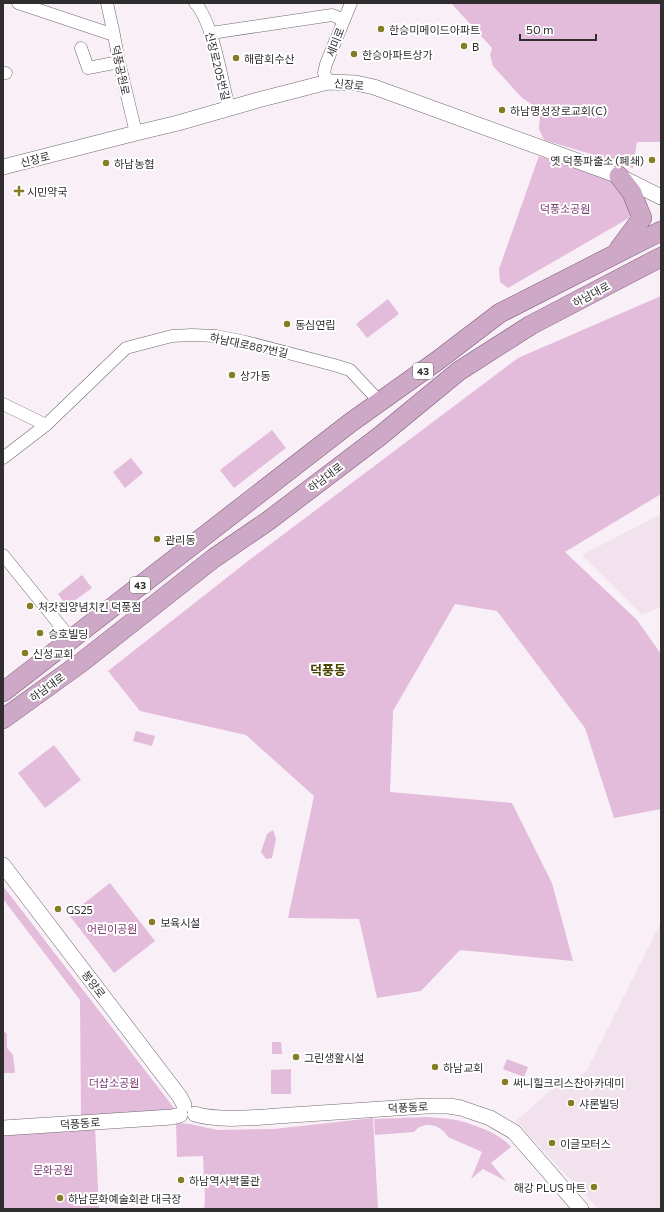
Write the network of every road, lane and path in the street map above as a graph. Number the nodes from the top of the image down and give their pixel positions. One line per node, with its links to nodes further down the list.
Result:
1 (18, 3): 7 (street, 덕풍공원로)
2 (107, 3): 7 (street)
3 (195, 3): 6 (street, 신장로205번길)
4 (350, 3): 5 (street, 세미로)
5 (344, 20): 6 (street); 10 (street, 세미로)
6 (211, 33): 11 (street, 신장로205번길)
7 (114, 35): 9 (street, 덕풍공원로)
8 (81, 48): 9 (street)
9 (119, 62): 12 (street, 덕풍공원로)
10 (328, 82): 11 (street, 신장로); 14 (street, 신장로)
11 (229, 108): 12 (street, 신장로)
12 (136, 133): 13 (street, 신장로)
13 (3, 168)
14 (619, 176): 15 (street); 16 (street, 신장로); 18 (main road)
15 (661, 184)
16 (661, 197)
17 (661, 231): 18 (main road, 하남대로 / 43)
18 (616, 254): 20 (main road, 하남대로 / 43)
19 (661, 257): 27 (main road, 하남대로 / 43)
20 (379, 401): 22 (street, 하남대로887번길); 25 (main road, 하남대로 / 43)
21 (3, 404): 22 (street)
22 (46, 425): 23 (street, 하남대로887번길)
23 (3, 458)
24 (3, 555): 25 (street)
25 (71, 640): 26 (main road, 하남대로 / 43)
26 (3, 692)
27 (3, 719)
28 (3, 865): 29 (street, 봉양로)
29 (187, 1111): 30 (street, 덕풍동로); 31 (street, 덕풍동로)
30 (3, 1128)
31 (581, 1209)

